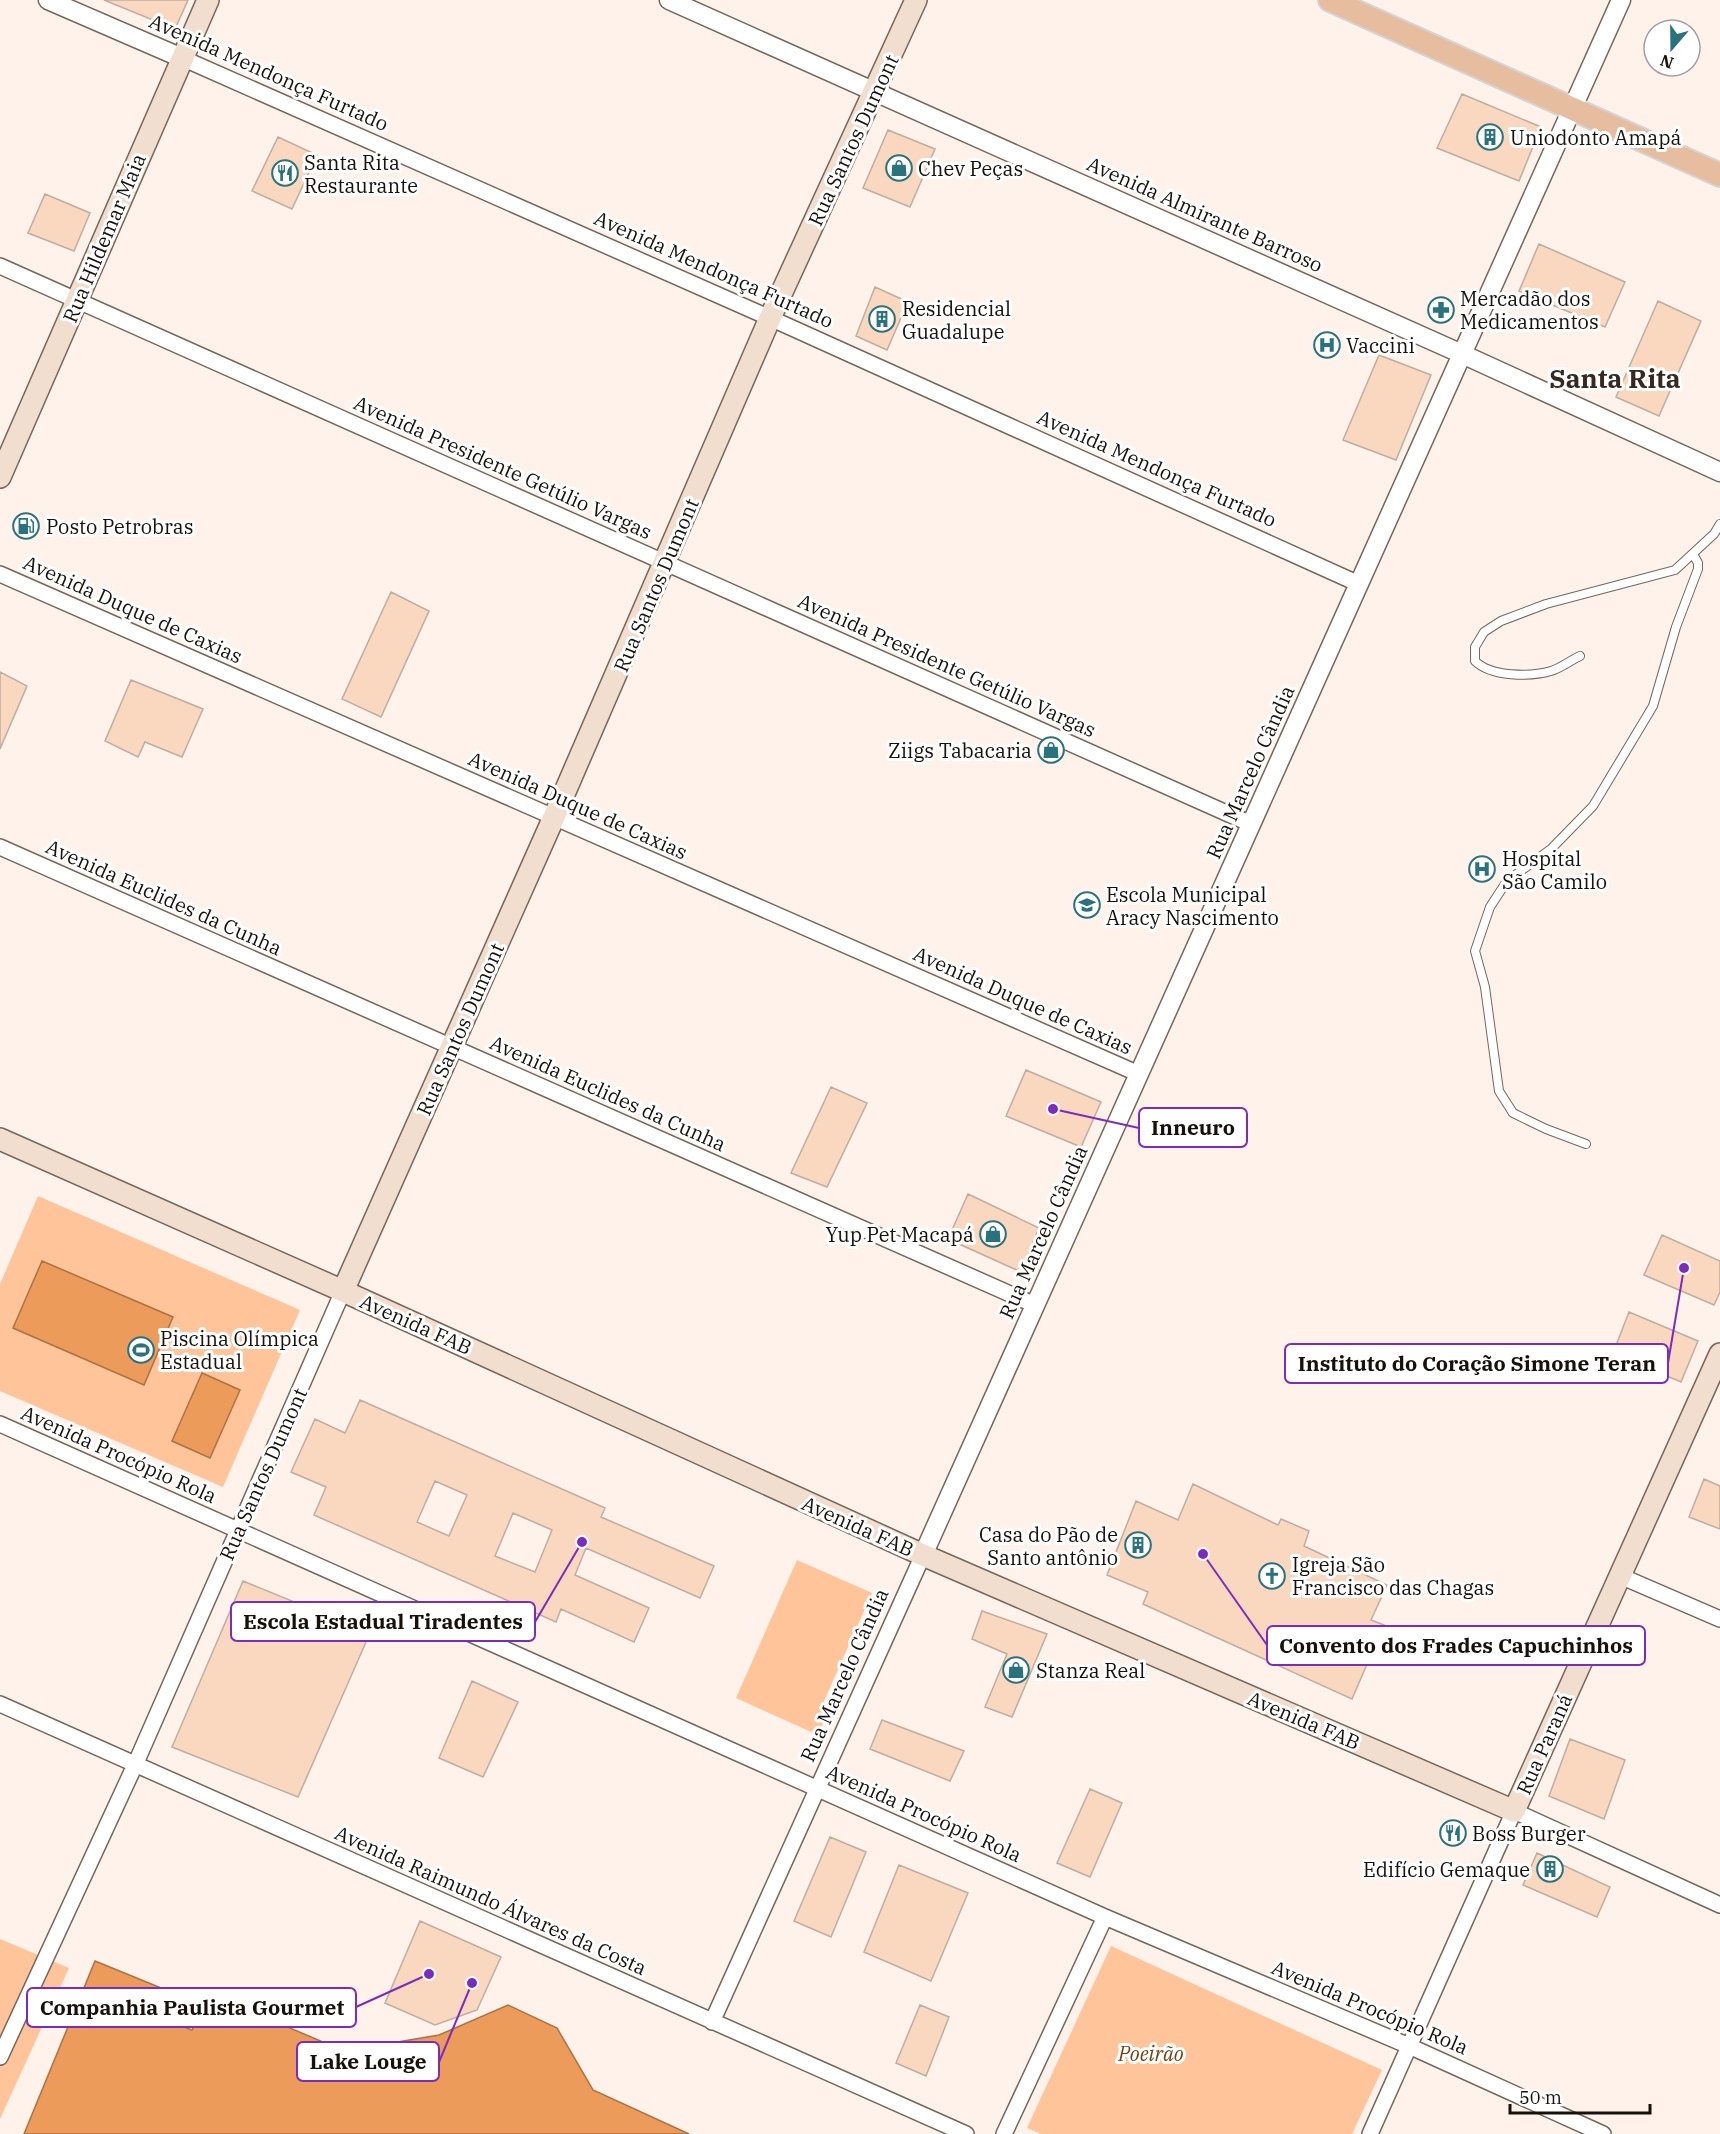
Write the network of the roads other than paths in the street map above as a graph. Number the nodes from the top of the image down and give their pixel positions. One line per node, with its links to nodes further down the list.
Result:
1 (48, 0): 7 (street, Avenida Mendonça Furtado)
2 (208, 0): 7 (main road, Rua Hildemar Maia)
3 (669, 0): 8 (street, Avenida Almirante Barroso)
4 (916, 0): 8 (main road, Rua Santos Dumont)
5 (1330, 0): 9 (main road)
6 (1621, 0): 9 (street, Rua Marcelo Cândia)
7 (182, 58): 12 (main road, Rua Hildemar Maia); 13 (street, Avenida Mendonça Furtado)
8 (876, 92): 13 (main road, Rua Santos Dumont); 14 (street, Avenida Almirante Barroso)
9 (1573, 108): 10 (main road); 14 (street, Rua Marcelo Cândia)
10 (1720, 175)
11 (0, 266): 12 (street, Avenida Presidente Getúlio Vargas)
12 (77, 301): 16 (main road, Rua Hildemar Maia); 19 (street, Avenida Presidente Getúlio Vargas)
13 (770, 318): 19 (main road, Rua Santos Dumont); 21 (street, Avenida Mendonça Furtado)
14 (1462, 354): 15 (street, Avenida Almirante Barroso); 21 (street, Rua Marcelo Cândia)
15 (1720, 472)
16 (0, 477)
17 (1720, 524): 18 (lane)
18 (1693, 554): 22 (lane); 29 (lane)
19 (666, 562): 23 (main road, Rua Santos Dumont); 24 (street, Avenida Presidente Getúlio Vargas)
20 (0, 574): 23 (street, Avenida Duque de Caxias)
21 (1359, 584): 24 (street, Rua Marcelo Cândia)
22 (1580, 656)
23 (554, 818): 26 (main road, Rua Santos Dumont); 27 (street, Avenida Duque de Caxias)
24 (1251, 824): 27 (street, Rua Marcelo Cândia)
25 (0, 847): 26 (street, Avenida Euclides da Cunha)
26 (452, 1047): 30 (main road, Rua Santos Dumont); 31 (street, Avenida Euclides da Cunha)
27 (1139, 1074): 31 (street, Rua Marcelo Cândia)
28 (0, 1139): 30 (main road, Avenida FAB)
29 (1586, 1144)
30 (343, 1291): 34 (street, Rua Santos Dumont); 35 (main road, Avenida FAB)
31 (1035, 1305): 35 (street, Rua Marcelo Cândia)
32 (1720, 1354): 36 (main road, Rua Paraná)
33 (0, 1424): 34 (street, Avenida Procópio Rola)
34 (238, 1531): 39 (street, Rua Santos Dumont); 40 (street, Avenida Procópio Rola)
35 (923, 1555): 40 (street, Rua Marcelo Cândia); 41 (main road, Avenida FAB)
36 (1618, 1575): 37 (street); 41 (main road, Rua Paraná)
37 (1720, 1619)
38 (0, 1704): 39 (street, Avenida Raimundo Álvares da Costa)
39 (135, 1765): 44 (street, Avenida Raimundo Álvares da Costa); 46 (street, Rua Santos Dumont)
40 (817, 1789): 43 (street, Avenida Procópio Rola); 44 (street, Rua Marcelo Cândia)
41 (1514, 1811): 42 (street, Avenida FAB); 45 (street, Rua Paraná)
42 (1720, 1905)
43 (1105, 1917): 45 (street, Avenida Procópio Rola); 48 (street)
44 (712, 2022): 47 (street, Avenida Raimundo Álvares da Costa)
45 (1409, 2046): 49 (street, Rua Paraná); 50 (street, Avenida Procópio Rola)
46 (0, 2057)
47 (966, 2134)
48 (1004, 2134)
49 (1370, 2134)
50 (1603, 2134)

